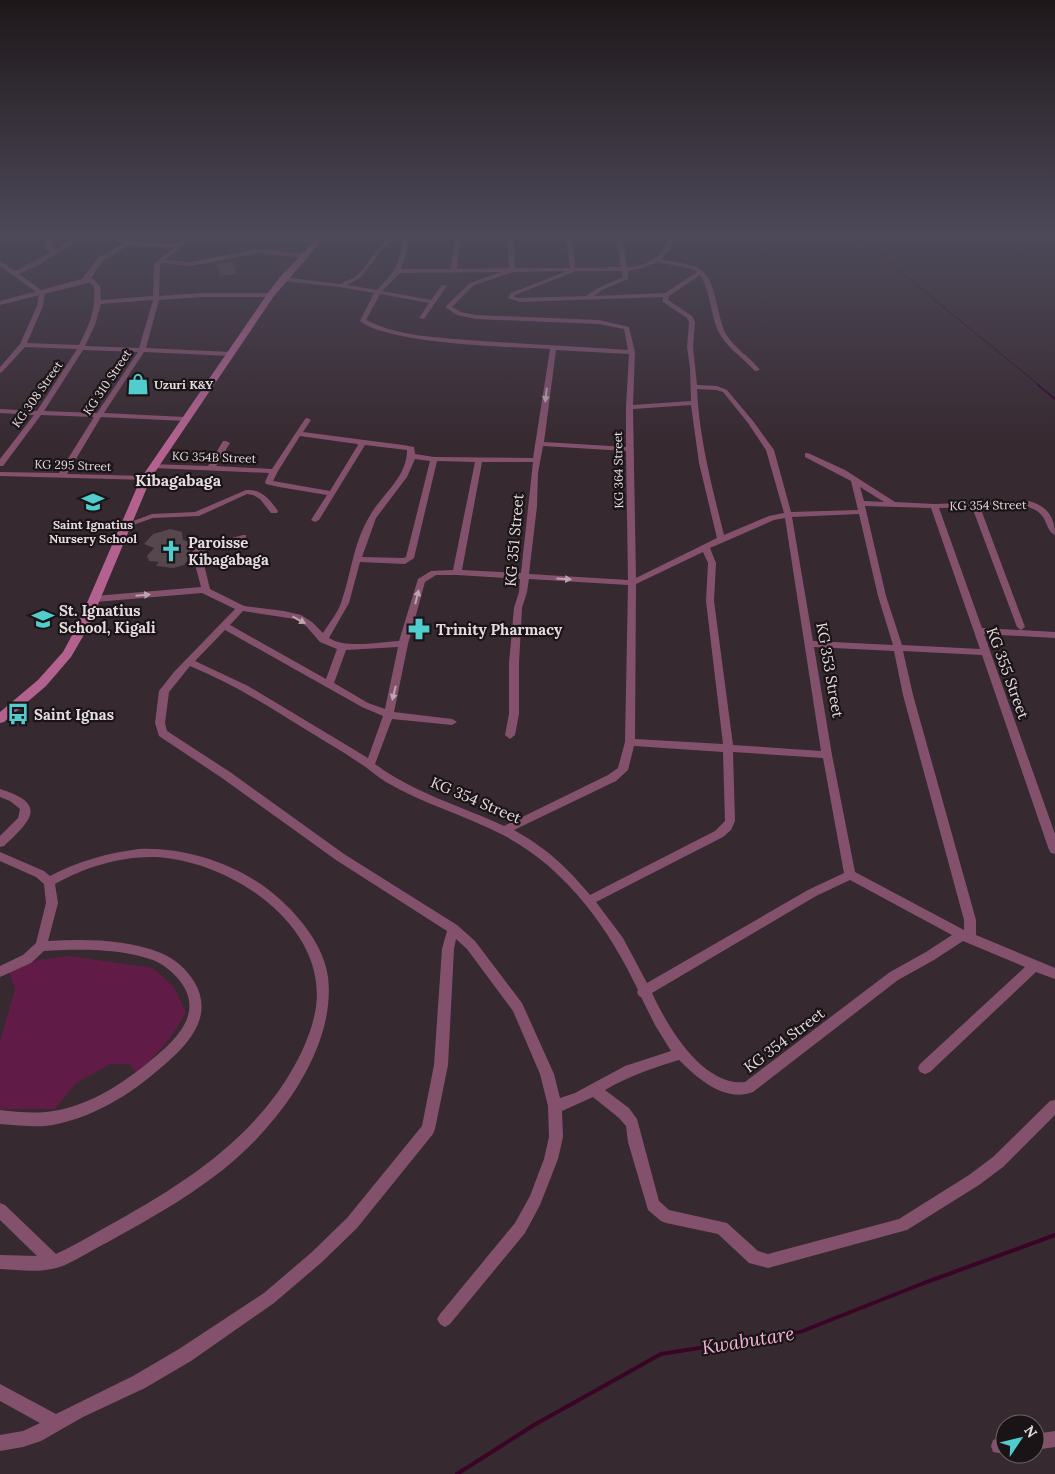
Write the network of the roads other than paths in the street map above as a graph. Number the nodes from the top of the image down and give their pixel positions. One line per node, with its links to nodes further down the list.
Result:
1 (40, 306): 11 (street)
2 (96, 306): 13 (street, KG 308 Street)
3 (154, 306): 14 (street, KG 310 Street)
4 (264, 306): 17 (main road)
5 (370, 306): 12 (street)
6 (430, 306): 10 (street)
7 (448, 306): 16 (street, KG 364 Street)
8 (672, 306): 21 (street)
9 (716, 306): 19 (street)
10 (422, 318)
11 (23, 346): 13 (street); 15 (street)
12 (552, 347): 16 (street); 32 (street, KG 351 Street, one-way to 32)
13 (81, 348): 14 (street); 25 (street, KG 308 Street)
14 (142, 350): 17 (street); 26 (street, KG 310 Street)
15 (16, 351): 18 (street); 20 (street)
16 (632, 352): 23 (street, KG 364 Street)
17 (231, 354): 27 (main road)
18 (0, 356)
19 (757, 370)
20 (0, 371)
21 (694, 387): 22 (street); 53 (street, KG 353 Street)
22 (694, 404): 23 (street); 58 (street)
23 (629, 408): 33 (street, KG 364 Street)
24 (0, 411): 25 (street)
25 (40, 413): 26 (street); 39 (street, KG 308 Street)
26 (98, 415): 27 (street); 44 (street, KG 310 Street)
27 (185, 419): 40 (main road)
28 (307, 420): 29 (street)
29 (298, 434): 30 (street); 42 (street)
30 (360, 442): 35 (street); 47 (street)
31 (226, 443): 41 (street)
32 (540, 444): 33 (street); 38 (street, KG 351 Street)
33 (630, 449): 63 (street, KG 364 Street)
34 (808, 455): 46 (street)
35 (412, 456): 36 (street); 60 (street)
36 (434, 459): 37 (street); 60 (street)
37 (479, 459): 38 (street); 61 (street)
38 (536, 460): 62 (street, KG 351 Street)
39 (0, 464)
40 (154, 466): 41 (street, KG 354B Street); 45 (main road)
41 (211, 468): 42 (street, KG 354B Street)
42 (274, 471): 47 (street)
43 (0, 474): 44 (street, KG 295 Street)
44 (62, 475): 45 (street, KG 295 Street)
45 (146, 478): 55 (main road)
46 (855, 482): 49 (street); 51 (street)
47 (330, 493): 54 (street)
48 (975, 504): 50 (street, KG 354 Street); 56 (street, KG 354 Street); 68 (street)
49 (895, 505): 50 (street, KG 354 Street); 51 (street, KG 354 Street)
50 (934, 506): 69 (street, KG 355 Street)
51 (860, 508): 53 (street, KG 354 Street); 75 (street)
52 (274, 511): 55 (street)
53 (788, 515): 58 (street, KG 354 Street); 73 (street, KG 353 Street)
54 (315, 520)
55 (124, 526): 65 (main road)
56 (1055, 533)
57 (243, 537): 64 (street)
58 (721, 540): 59 (street, KG 354 Street)
59 (705, 547): 63 (street, KG 354 Street); 84 (street)
60 (357, 559): 71 (street)
61 (457, 572): 62 (street); 72 (street, one-way to 61)
62 (525, 577): 63 (street, one-way to 63); 82 (street, KG 351 Street)
63 (632, 583): 83 (street, KG 364 Street)
64 (206, 590): 65 (street, one-way to 64); 66 (street)
65 (95, 599): 80 (main road)
66 (241, 608): 67 (street); 71 (street, one-way to 71)
67 (225, 626): 77 (street); 78 (street)
68 (1021, 627)
69 (977, 631): 70 (street); 76 (street, KG 355 Street)
70 (1055, 635)
71 (323, 640): 74 (street)
72 (403, 644): 74 (street); 79 (street, one-way to 79)
73 (811, 644): 75 (street); 85 (street, KG 353 Street)
74 (342, 647): 78 (street)
75 (898, 647): 76 (street); 96 (street)
76 (984, 652): 90 (street, KG 355 Street)
77 (190, 662): 86 (street, KG 354 Street); 95 (street)
78 (329, 684): 79 (street)
79 (389, 715): 81 (street); 86 (street)
80 (0, 719)
81 (452, 722)
82 (510, 735)
83 (630, 742): 84 (street); 88 (street, KG 364 Street)
84 (728, 748): 85 (street); 94 (street)
85 (827, 755): 92 (street, KG 353 Street)
86 (370, 764): 88 (street, KG 354 Street)
87 (0, 793): 89 (street)
88 (505, 830): 94 (street, KG 354 Street)
89 (0, 843)
90 (1055, 850)
91 (0, 856): 93 (street)
92 (850, 875): 96 (street); 101 (street)
93 (49, 882): 97 (street); 110 (street)
94 (588, 901): 101 (street, KG 354 Street)
95 (454, 929): 105 (street); 113 (street)
96 (966, 937): 98 (street); 102 (street, KG 354 Street)
97 (41, 946): 99 (street); 107 (street)
98 (1036, 965): 100 (street); 103 (street)
99 (0, 972)
100 (1055, 974)
101 (644, 992): 102 (street, KG 354 Street)
102 (680, 1054): 104 (street)
103 (925, 1068)
104 (596, 1090): 105 (street); 106 (street)
105 (555, 1106): 111 (street)
106 (1055, 1106)
107 (0, 1117)
108 (0, 1210): 110 (street)
109 (0, 1262): 110 (street)
110 (54, 1262)
111 (445, 1319)
112 (0, 1392): 113 (street)
113 (56, 1422): 114 (street)
114 (0, 1443)

